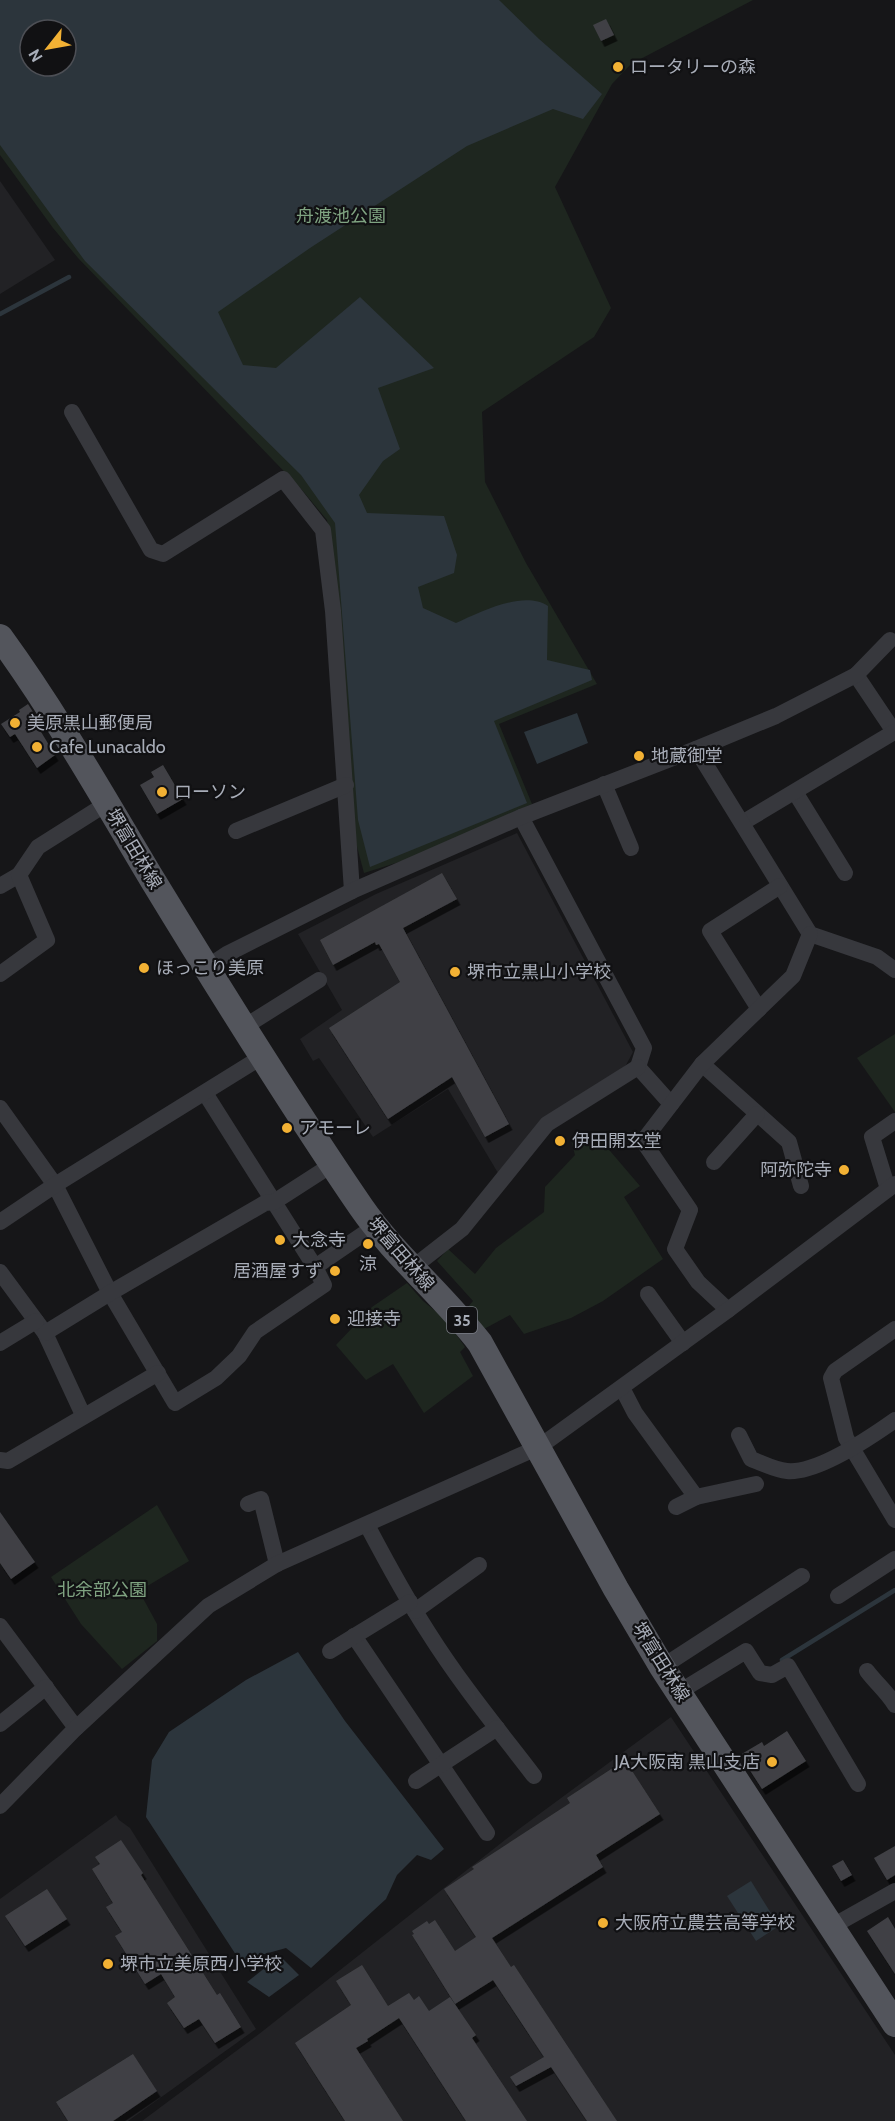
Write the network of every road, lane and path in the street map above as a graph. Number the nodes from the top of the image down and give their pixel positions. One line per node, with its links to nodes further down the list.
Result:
1 (72, 412): 8 (street)
2 (0, 637): 10 (main road, 堺富田林線 / 35)
3 (890, 640): 4 (street)
4 (856, 675): 5 (street); 6 (street)
5 (894, 733): 9 (street)
6 (696, 749): 7 (street); 12 (street)
7 (604, 784): 11 (street); 14 (street)
8 (346, 785): 13 (street); 19 (street)
9 (795, 792): 12 (street); 15 (street)
10 (106, 804): 16 (street); 21 (main road, 堺富田林線 / 35)
11 (521, 817): 19 (street); 29 (street)
12 (742, 823): 18 (street)
13 (236, 831)
14 (631, 848)
15 (845, 873)
16 (19, 875): 17 (street); 23 (street)
17 (0, 886)
18 (780, 886): 20 (street); 25 (street)
19 (352, 891): 21 (street)
20 (810, 934): 22 (street); 25 (street)
21 (206, 968): 26 (main road, 堺富田林線 / 35)
22 (895, 970)
23 (0, 974)
24 (319, 980): 26 (street)
25 (759, 1010): 28 (street)
26 (244, 1027): 27 (main road, 堺富田林線 / 35)
27 (263, 1056): 30 (street); 36 (main road, 堺富田林線 / 35)
28 (702, 1064): 31 (street); 33 (street)
29 (638, 1067): 31 (street); 44 (street)
30 (205, 1093): 37 (street); 40 (street)
31 (671, 1104): 48 (street)
32 (0, 1108): 37 (street)
33 (757, 1114): 35 (street); 38 (street)
34 (895, 1121): 39 (street)
35 (714, 1162)
36 (333, 1164): 40 (street); 42 (main road, 堺富田林線 / 35)
37 (55, 1185): 41 (street); 46 (street)
38 (801, 1186)
39 (892, 1187): 48 (street)
40 (274, 1202): 43 (street); 46 (street)
41 (0, 1222)
42 (375, 1226): 43 (street); 44 (main road, 堺富田林線 / 35)
43 (315, 1267): 53 (street)
44 (412, 1268): 58 (main road, 堺富田林線 / 35)
45 (0, 1272): 49 (street)
46 (110, 1293): 49 (street); 53 (street)
47 (648, 1294): 52 (street)
48 (728, 1310): 52 (street)
49 (40, 1327): 51 (street); 55 (street)
50 (894, 1334): 59 (street)
51 (0, 1343)
52 (683, 1343): 54 (street)
53 (158, 1373): 55 (street)
54 (622, 1388): 58 (street); 62 (street)
55 (83, 1415): 60 (street)
56 (895, 1420): 59 (street)
57 (739, 1435): 59 (street)
58 (538, 1447): 66 (street); 76 (main road, 堺富田林線 / 35)
59 (851, 1450): 65 (street)
60 (0, 1460)
61 (756, 1484): 62 (street)
62 (696, 1497): 64 (street)
63 (248, 1504): 68 (street)
64 (676, 1507)
65 (895, 1520)
66 (367, 1525): 68 (street); 72 (street)
67 (895, 1559): 71 (street)
68 (277, 1564): 82 (street)
69 (479, 1565): 72 (street)
70 (802, 1576): 76 (street)
71 (838, 1596)
72 (412, 1607): 74 (street); 83 (street)
73 (0, 1626): 78 (street)
74 (354, 1636): 75 (street); 84 (street)
75 (330, 1651)
76 (662, 1667): 79 (main road, 堺富田林線 / 35)
77 (867, 1671): 80 (street)
78 (46, 1687): 81 (street); 82 (street)
79 (679, 1692): 87 (street); 91 (main road, 堺富田林線 / 35)
80 (893, 1696)
81 (0, 1724)
82 (76, 1728): 88 (street)
83 (497, 1728): 84 (street); 85 (street)
84 (441, 1764): 86 (street); 89 (street)
85 (534, 1776)
86 (416, 1780)
87 (858, 1784)
88 (0, 1806)
89 (487, 1833)
90 (895, 1891): 91 (street)
91 (831, 1927): 92 (main road, 堺富田林線 / 35)
92 (895, 2024)

